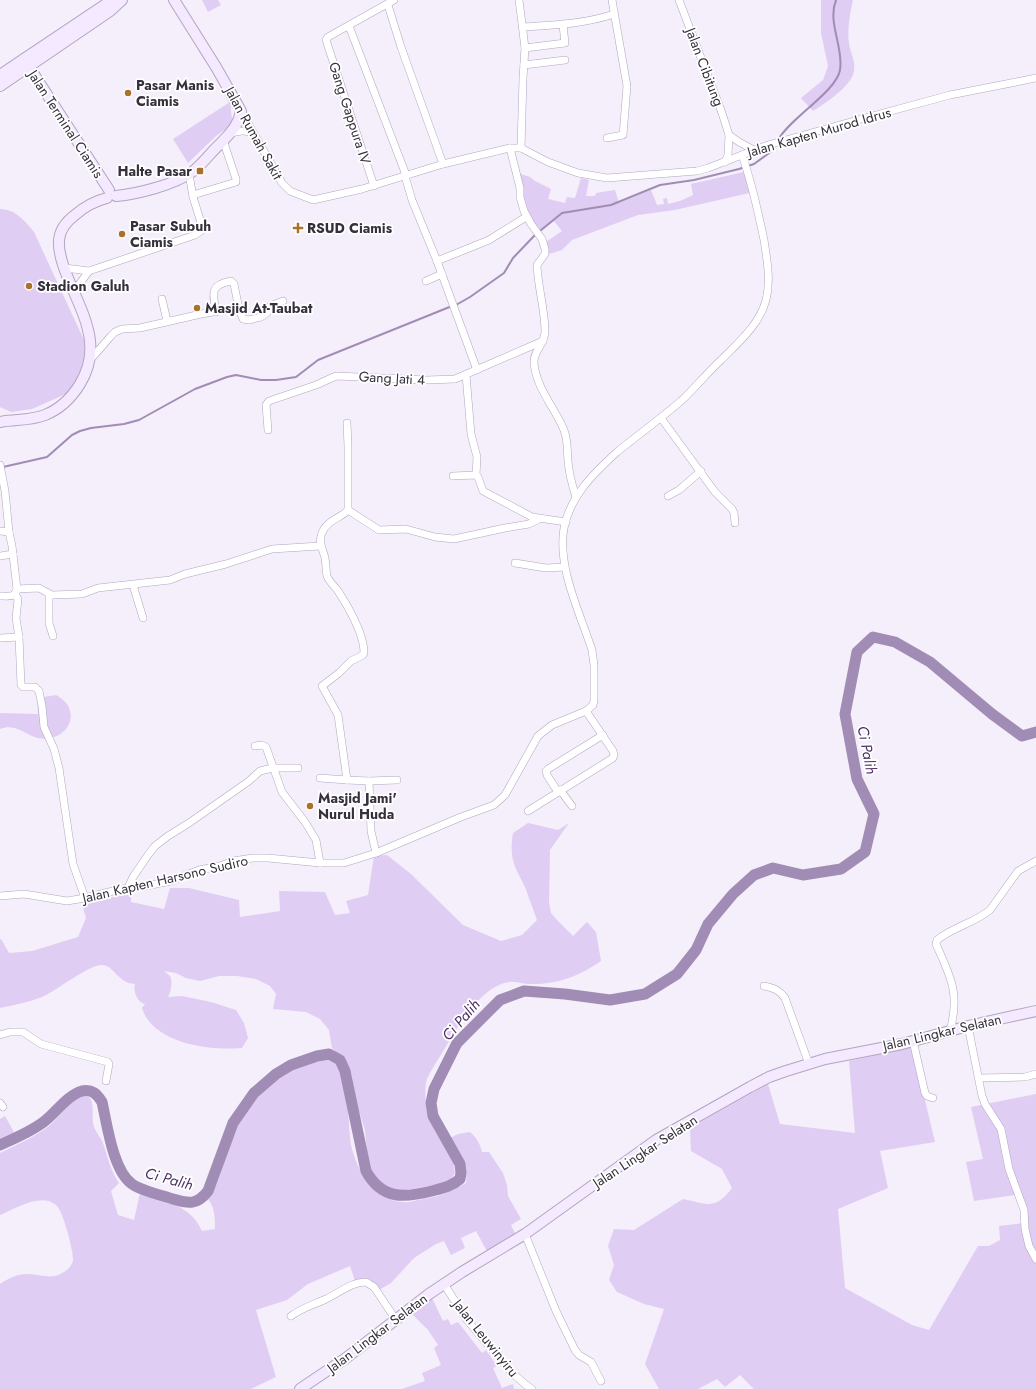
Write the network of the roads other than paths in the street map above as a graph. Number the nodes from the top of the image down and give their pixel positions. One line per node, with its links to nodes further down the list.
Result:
1 (118, 0): 15 (street)
2 (122, 0): 15 (street)
3 (174, 0): 20 (street, Jalan Rumah Sakit)
4 (394, 0): 8 (street)
5 (519, 0): 12 (street)
6 (612, 0): 9 (street)
7 (679, 0): 23 (street, Jalan Cibitung)
8 (388, 5): 11 (street); 31 (street)
9 (614, 14): 10 (street); 24 (street)
10 (563, 25): 12 (street); 13 (street)
11 (349, 26): 33 (street); 34 (street, Gang Gappura IV)
12 (522, 27): 13 (street)
13 (525, 48): 16 (street)
14 (565, 60): 16 (street)
15 (26, 63): 17 (street); 19 (street); 35 (street, Jalan Terminal Ciamis)
16 (524, 65): 27 (street)
17 (0, 75)
18 (1036, 78): 28 (street, Jalan Kapten Murod Idrus)
19 (0, 86)
20 (241, 111): 21 (street); 22 (street, Jalan Rumah Sakit)
21 (232, 133): 22 (street); 25 (street)
22 (253, 133): 34 (street, Jalan Rumah Sakit)
23 (729, 135): 28 (street); 30 (street)
24 (607, 138)
25 (223, 140): 32 (street); 36 (street)
26 (510, 148): 27 (street, Jalan Kapten Murod Idrus); 31 (street, Jalan Kapten Murod Idrus); 37 (street)
27 (521, 148): 30 (street, Jalan Kapten Murod Idrus)
28 (754, 150): 29 (street, Jalan Kapten Murod Idrus)
29 (742, 155): 30 (street, Jalan Kapten Murod Idrus); 53 (street)
30 (725, 162)
31 (443, 164): 33 (street, Jalan Kapten Murod Idrus)
32 (189, 174): 35 (street); 36 (street)
33 (405, 176): 34 (street, Jalan Kapten Murod Idrus); 38 (street)
34 (374, 186)
35 (110, 194): 39 (street)
36 (193, 195): 40 (street)
37 (526, 217): 38 (street); 49 (street)
38 (437, 261): 41 (street)
39 (65, 268): 40 (street); 43 (street)
40 (89, 271): 43 (street)
41 (442, 274): 42 (street); 51 (street)
42 (426, 281)
43 (74, 290): 50 (street)
44 (162, 298): 48 (street)
45 (283, 301): 46 (street)
46 (239, 308): 47 (street); 47 (street)
47 (216, 312): 48 (street)
48 (167, 321): 50 (street)
49 (543, 341): 51 (street, Gang Jati 4); 61 (street)
50 (90, 360): 54 (street)
51 (477, 370): 52 (street, Gang Jati 4)
52 (466, 375): 56 (street, Gang Jati 4); 59 (street)
53 (661, 418): 58 (street); 61 (street)
54 (1, 422)
55 (347, 423): 63 (street)
56 (268, 430)
57 (0, 465): 68 (street)
58 (701, 471): 62 (street); 66 (street)
59 (476, 475): 60 (street); 64 (street)
60 (453, 476)
61 (576, 496): 65 (street)
62 (668, 496)
63 (348, 510): 64 (street); 69 (street)
64 (539, 519): 65 (street)
65 (566, 522): 73 (street)
66 (735, 523)
67 (0, 531): 68 (street)
68 (9, 532): 70 (street)
69 (320, 546): 74 (street); 88 (street)
70 (13, 554): 71 (street); 75 (street)
71 (0, 556)
72 (514, 562): 73 (street)
73 (564, 567): 82 (street)
74 (133, 585): 76 (street); 78 (street)
75 (16, 592): 76 (street); 77 (street); 80 (street)
76 (49, 594): 79 (street)
77 (0, 596)
78 (143, 618)
79 (53, 636)
80 (19, 637): 81 (street); 99 (street)
81 (0, 638)
82 (586, 711): 83 (street); 94 (street, Jalan Kapten Harsono Sudiro)
83 (603, 735): 91 (street); 91 (street)
84 (255, 746): 85 (street)
85 (273, 768): 86 (street); 96 (street); 97 (street)
86 (298, 768)
87 (320, 778): 88 (street)
88 (347, 780): 90 (street)
89 (397, 780): 90 (street)
90 (369, 781): 94 (street)
91 (559, 791): 92 (street); 93 (street)
92 (572, 806)
93 (528, 811)
94 (376, 853): 96 (street, Jalan Kapten Harsono Sudiro)
95 (1036, 861): 103 (street)
96 (320, 863): 97 (street, Jalan Kapten Harsono Sudiro)
97 (128, 888): 99 (street, Jalan Kapten Harsono Sudiro)
98 (0, 896): 99 (street, Jalan Kapten Harsono Sudiro)
99 (85, 898)
100 (764, 986): 106 (street)
101 (1036, 1011): 102 (street, Jalan Lingkar Selatan)
102 (968, 1026): 103 (street, Jalan Lingkar Selatan); 108 (street)
103 (950, 1031): 105 (street, Jalan Lingkar Selatan)
104 (0, 1035): 109 (street)
105 (913, 1041): 106 (street, Jalan Lingkar Selatan); 110 (street)
106 (809, 1064): 111 (street, Jalan Lingkar Selatan)
107 (1036, 1074): 108 (street)
108 (978, 1078): 112 (street)
109 (106, 1081)
110 (933, 1098)
111 (525, 1234): 113 (street, Jalan Lingkar Selatan); 116 (street)
112 (1036, 1259)
113 (444, 1284): 115 (street, Jalan Lingkar Selatan); 118 (street, Jalan Leuwinyiru)
114 (291, 1316): 115 (street)
115 (396, 1320): 117 (street, Jalan Lingkar Selatan)
116 (601, 1381)
117 (300, 1389)
118 (532, 1389)

